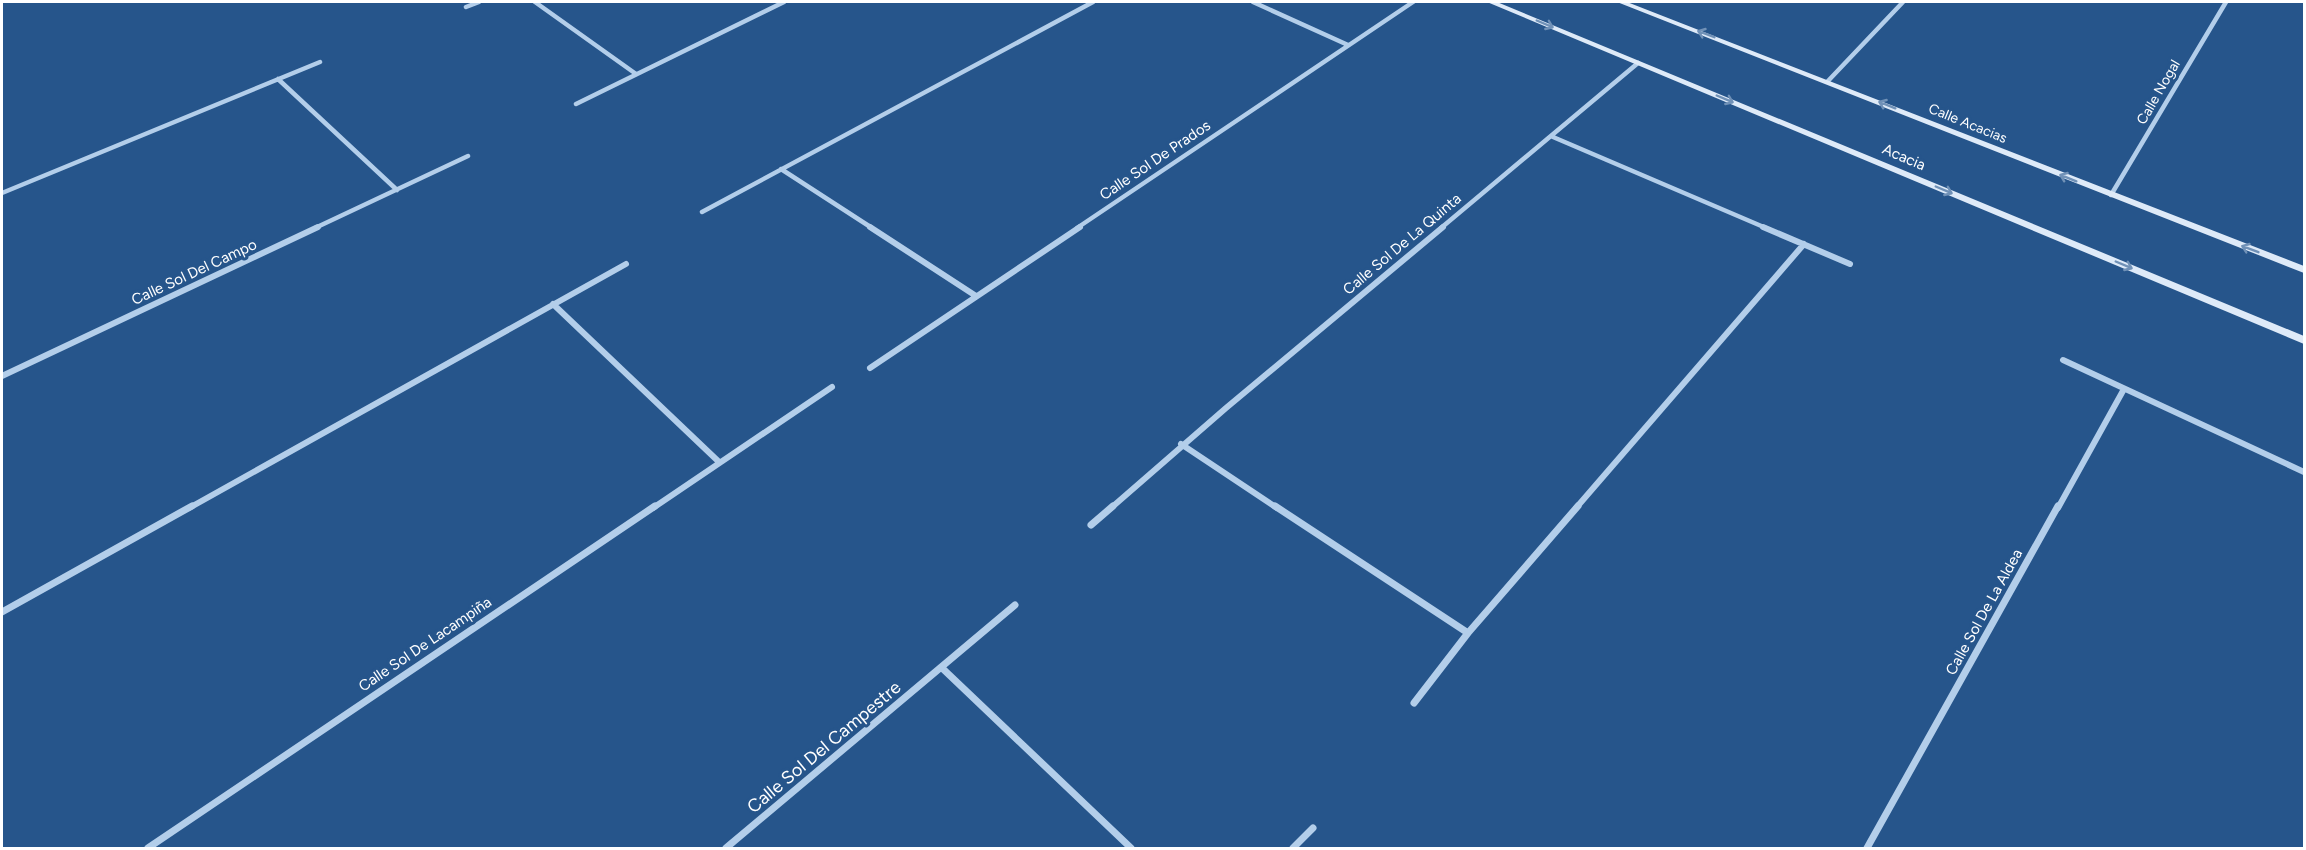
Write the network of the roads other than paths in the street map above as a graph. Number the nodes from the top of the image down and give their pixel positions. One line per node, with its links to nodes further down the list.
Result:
1 (479, 2): 11 (street)
2 (535, 2): 15 (street)
3 (784, 2): 15 (street)
4 (1093, 2): 21 (street)
5 (1252, 2): 12 (street)
6 (1413, 2): 12 (street, Calle Sol De Prados)
7 (1491, 2): 14 (street, Acacia, one-way to 14)
8 (1621, 2): 17 (street, Calle Acacias, one-way to 8)
9 (1903, 2): 17 (street)
10 (2226, 2): 24 (street, Calle Nogal)
11 (466, 7)
12 (1348, 45): 30 (street, Calle Sol De Prados)
13 (320, 62): 16 (street)
14 (1638, 63): 19 (street, Calle Sol De La Quinta); 32 (street, Acacia, one-way to 32)
15 (636, 74): 18 (street)
16 (278, 79): 22 (street); 23 (street)
17 (1828, 81): 24 (street, Calle Acacias, one-way to 17)
18 (576, 104)
19 (1553, 136): 26 (street); 38 (street, Calle Sol De La Quinta)
20 (468, 156): 22 (street, Calle Sol Del Campo)
21 (781, 169): 25 (street); 30 (street)
22 (397, 190): 35 (street, Calle Sol Del Campo)
23 (2, 193)
24 (2111, 195): 29 (street, Calle Acacias, one-way to 24)
25 (702, 212)
26 (1804, 244): 28 (street); 44 (street)
27 (626, 264): 31 (street)
28 (1850, 264)
29 (2304, 270)
30 (976, 296): 34 (street, Calle Sol De Prados)
31 (553, 304): 39 (street); 43 (street)
32 (2304, 339)
33 (2063, 360): 37 (street)
34 (870, 369)
35 (2, 376)
36 (832, 387): 39 (street, Calle Sol De Lacampiña)
37 (2124, 389): 40 (street); 52 (street, Calle Sol De La Aldea)
38 (1181, 444): 41 (street, Calle Sol De La Quinta); 44 (street)
39 (718, 461): 48 (street, Calle Sol De Lacampiña)
40 (2304, 472)
41 (1091, 525)
42 (1015, 605): 45 (street, Calle Sol Del Campestre)
43 (2, 612)
44 (1468, 633): 46 (street)
45 (942, 668): 49 (street, Calle Sol Del Campestre); 50 (street)
46 (1414, 703)
47 (1313, 828): 51 (street)
48 (148, 849)
49 (726, 849)
50 (1131, 849)
51 (1293, 849)
52 (1867, 849)

